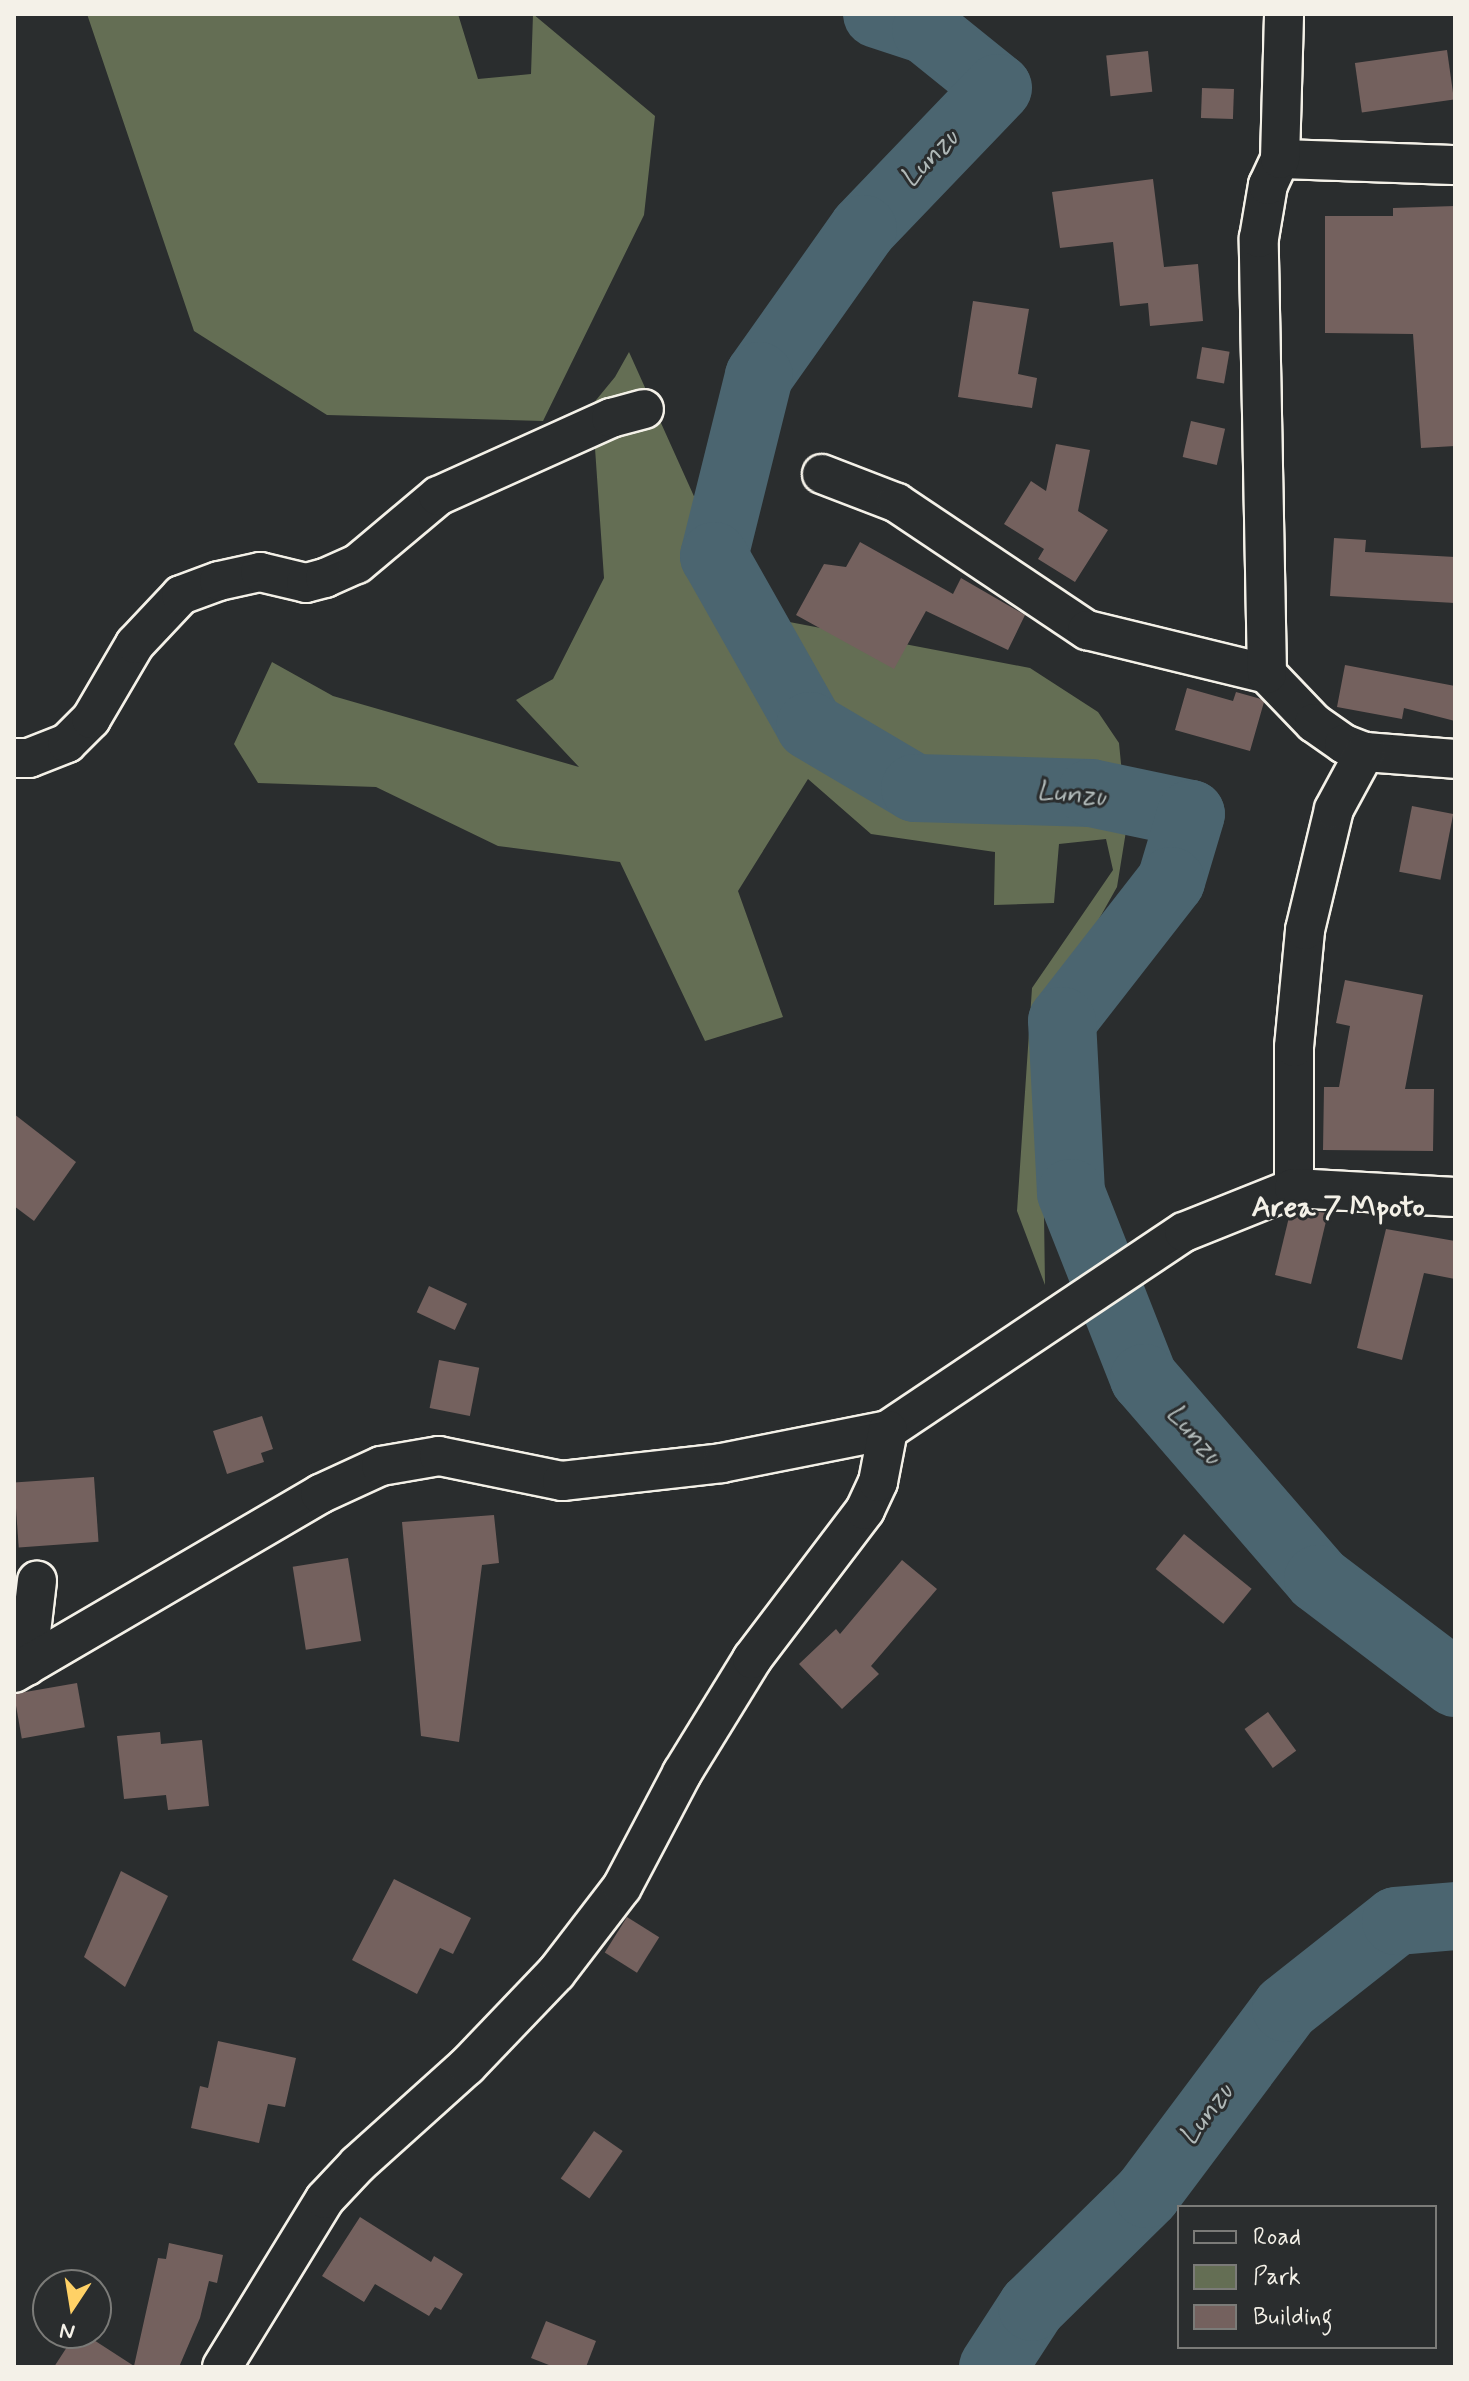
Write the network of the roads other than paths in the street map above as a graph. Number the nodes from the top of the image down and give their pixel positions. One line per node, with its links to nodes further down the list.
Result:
1 (1284, 14): 2 (street)
2 (1280, 159): 3 (street); 6 (street)
3 (1455, 165)
4 (644, 409): 8 (street)
5 (822, 474): 6 (street)
6 (1267, 674): 7 (street)
7 (1365, 752): 9 (street); 10 (street)
8 (14, 758)
9 (1455, 759)
10 (1294, 1188): 11 (street); 12 (street)
11 (1455, 1197)
12 (888, 1430): 14 (street); 15 (street)
13 (37, 1581): 14 (street)
14 (21, 1670)
15 (222, 2367)

